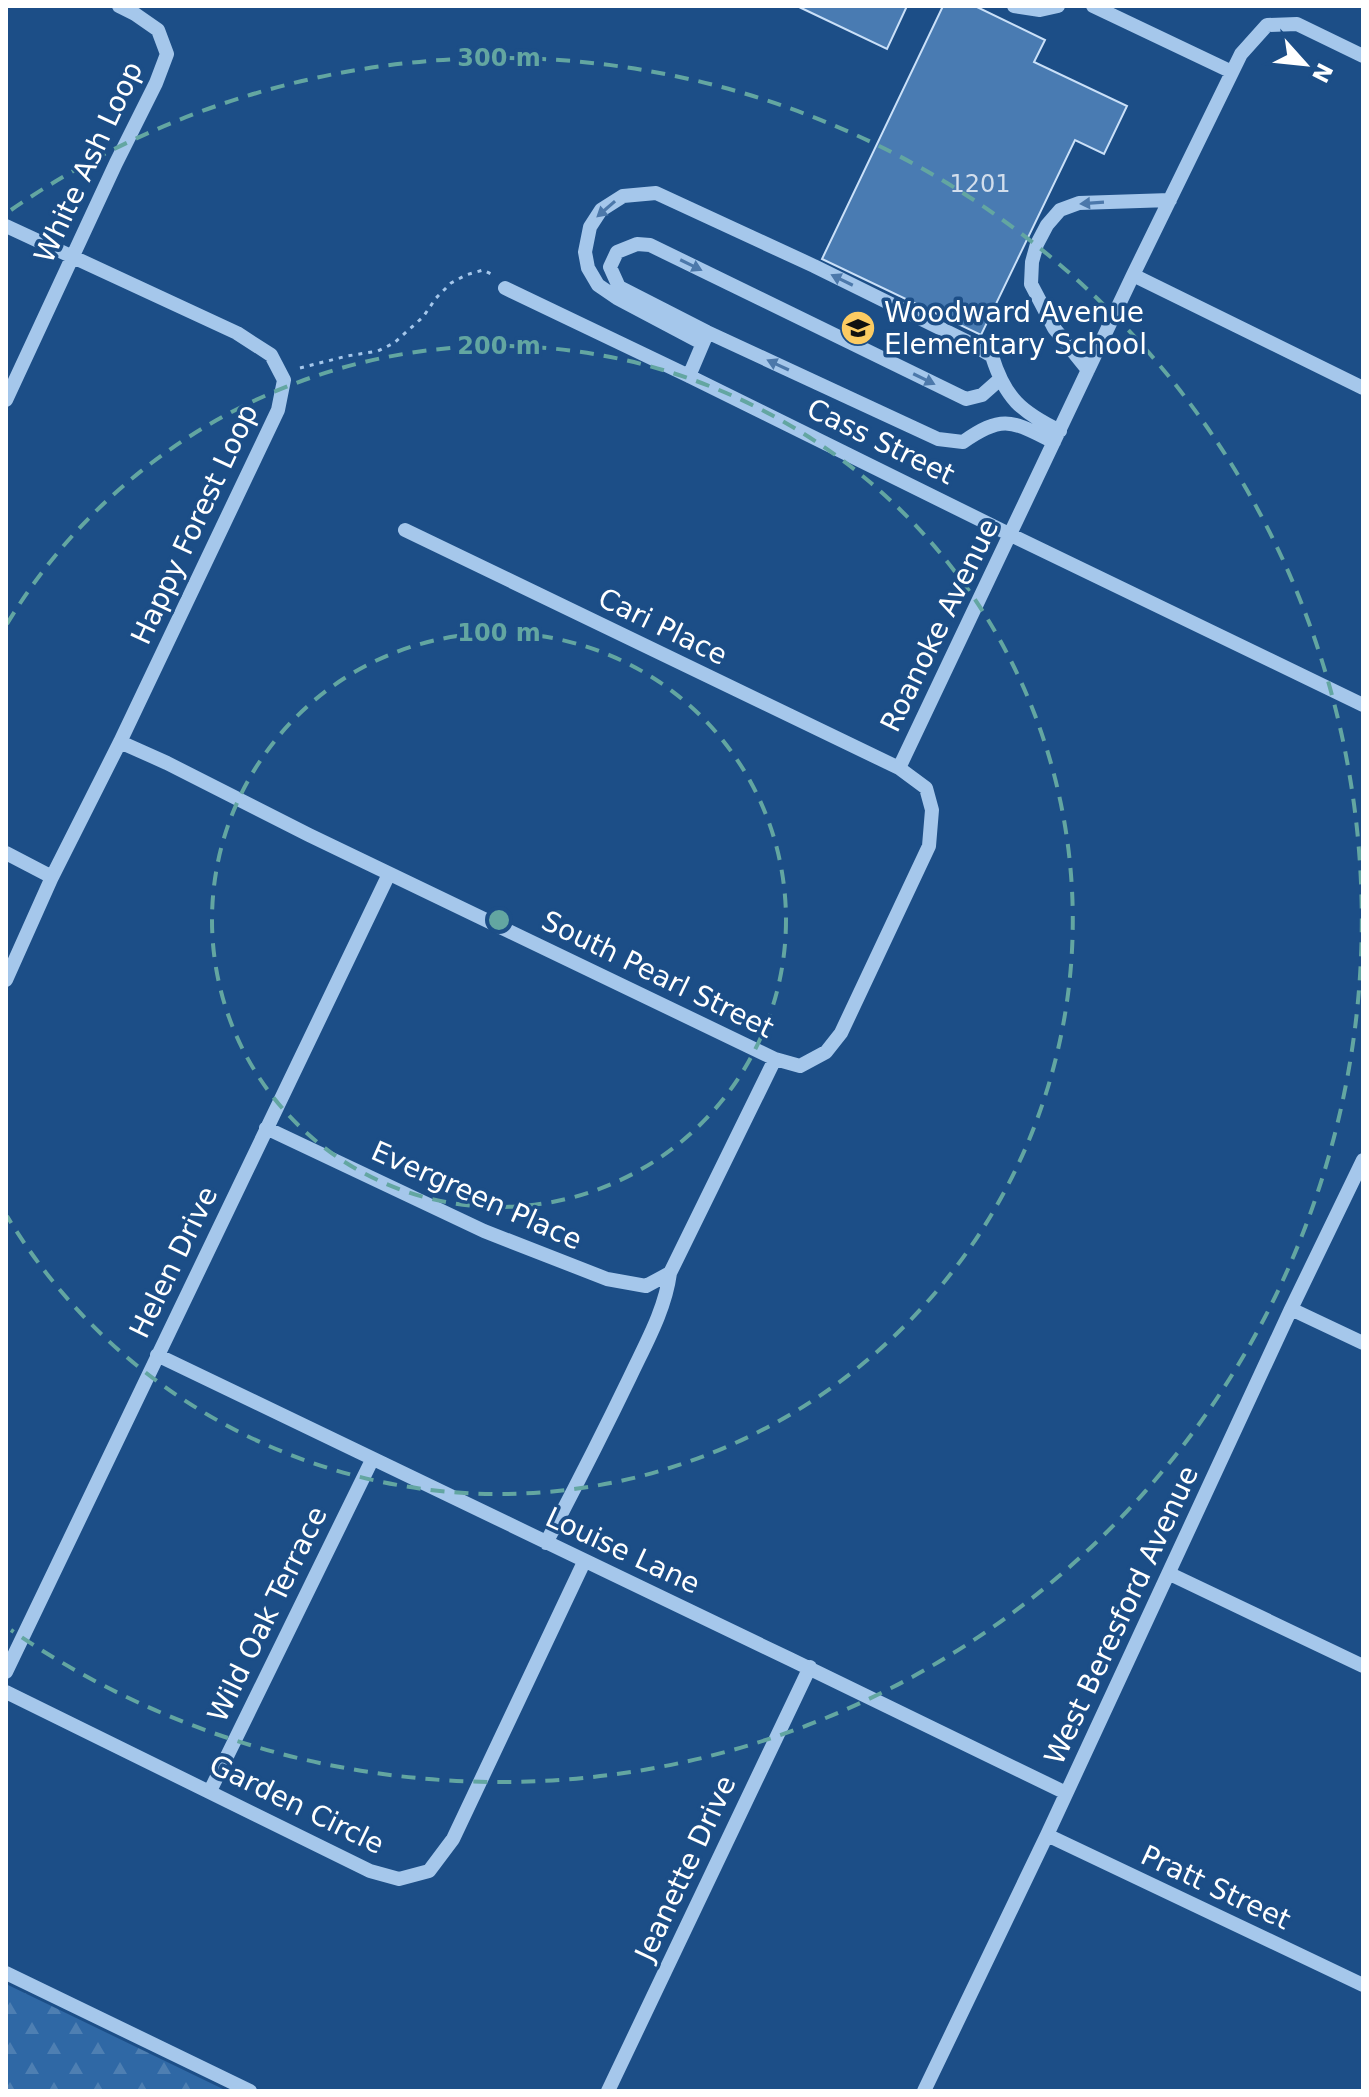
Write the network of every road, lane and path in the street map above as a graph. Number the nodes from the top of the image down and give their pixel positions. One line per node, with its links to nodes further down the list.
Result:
1 (119, 6): 9 (street, White Ash Loop)
2 (1014, 6): 3 (street)
3 (1058, 6)
4 (1093, 6): 6 (street)
5 (1363, 56): 6 (street, Roanoke Avenue)
6 (1232, 72): 7 (street, Roanoke Avenue)
7 (1170, 200): 10 (street, Roanoke Avenue); 14 (street, one-way to 14)
8 (6, 226): 9 (street, Happy Forest Loop)
9 (72, 258): 18 (street, White Ash Loop); 23 (street, Happy Forest Loop)
10 (1133, 275): 14 (street, Roanoke Avenue); 17 (street)
11 (505, 288): 13 (path); 15 (street, Cass Street)
12 (705, 338): 15 (street); 16 (street, one-way to 16); 16 (street, one-way to 12); 19 (street, one-way to 12)
13 (300, 368)
14 (1088, 370): 19 (street, Roanoke Avenue)
15 (689, 376): 21 (street, Cass Street)
16 (999, 380): 19 (street)
17 (1363, 388)
18 (6, 400)
19 (1057, 436): 21 (street, Roanoke Avenue)
20 (405, 530): 24 (street, Cari Place)
21 (1011, 535): 22 (street, Cass Street); 24 (street, Roanoke Avenue)
22 (1363, 705)
23 (120, 742): 26 (street, South Pearl Street); 27 (street, Happy Forest Loop)
24 (899, 768): 29 (street, Roanoke Avenue)
25 (6, 853): 27 (street)
26 (389, 874): 29 (street, South Pearl Street); 30 (street, Helen Drive)
27 (52, 877): 28 (street, Happy Forest Loop)
28 (6, 980)
29 (775, 1059): 32 (street)
30 (266, 1128): 32 (street, Evergreen Place); 35 (street, Helen Drive)
31 (1363, 1160): 33 (street, West Beresford Avenue)
32 (670, 1273): 37 (street)
33 (1291, 1309): 34 (street); 39 (street, West Beresford Avenue)
34 (1363, 1343)
35 (157, 1355): 36 (street, Louise Lane); 42 (street, Helen Drive)
36 (372, 1460): 37 (street, Louise Lane); 44 (street, Wild Oak Terrace)
37 (546, 1543): 38 (street, Louise Lane)
38 (584, 1562): 41 (street, Louise Lane); 44 (street, Garden Circle)
39 (1170, 1574): 40 (street); 45 (street, West Beresford Avenue)
40 (1363, 1666)
41 (810, 1667): 45 (street, Louise Lane); 50 (street, Jeanette Drive)
42 (6, 1672)
43 (6, 1692): 44 (street, Garden Circle)
44 (210, 1791)
45 (1066, 1793): 46 (street, West Beresford Avenue)
46 (1047, 1835): 48 (street, Pratt Street); 51 (street, West Beresford Avenue)
47 (6, 1973): 49 (street)
48 (1363, 1985)
49 (250, 2091)
50 (608, 2091)
51 (924, 2091)

